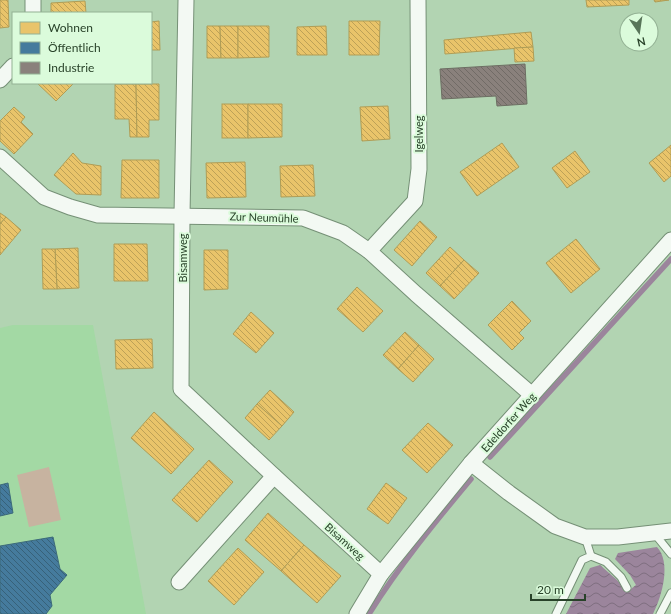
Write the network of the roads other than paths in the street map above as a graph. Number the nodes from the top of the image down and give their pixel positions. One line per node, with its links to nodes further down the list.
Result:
1 (33, 0): 4 (street)
2 (186, 0): 8 (street, Bisamweg)
3 (418, 0): 10 (street, Igelweg)
4 (32, 12)
5 (12, 67): 6 (street)
6 (0, 80)
7 (0, 157): 8 (street, Zur Neumühle)
8 (182, 215): 10 (street, Zur Neumühle); 13 (street, Bisamweg)
9 (671, 240): 11 (street, Edeldorfer Weg)
10 (369, 250): 11 (street, Zur Neumühle)
11 (532, 395): 12 (street, Edeldorfer Weg)
12 (471, 463): 16 (street); 19 (street, Edeldorfer Weg)
13 (274, 476): 19 (street, Bisamweg); 20 (street)
14 (671, 531): 15 (street)
15 (654, 533): 16 (street); 17 (lane)
16 (585, 537): 18 (lane)
17 (671, 554)
18 (591, 556): 21 (lane); 24 (lane)
19 (381, 574): 23 (street, Edeldorfer Weg)
20 (179, 582)
21 (627, 588)
22 (671, 593): 25 (lane)
23 (358, 614)
24 (556, 614)
25 (660, 614)

